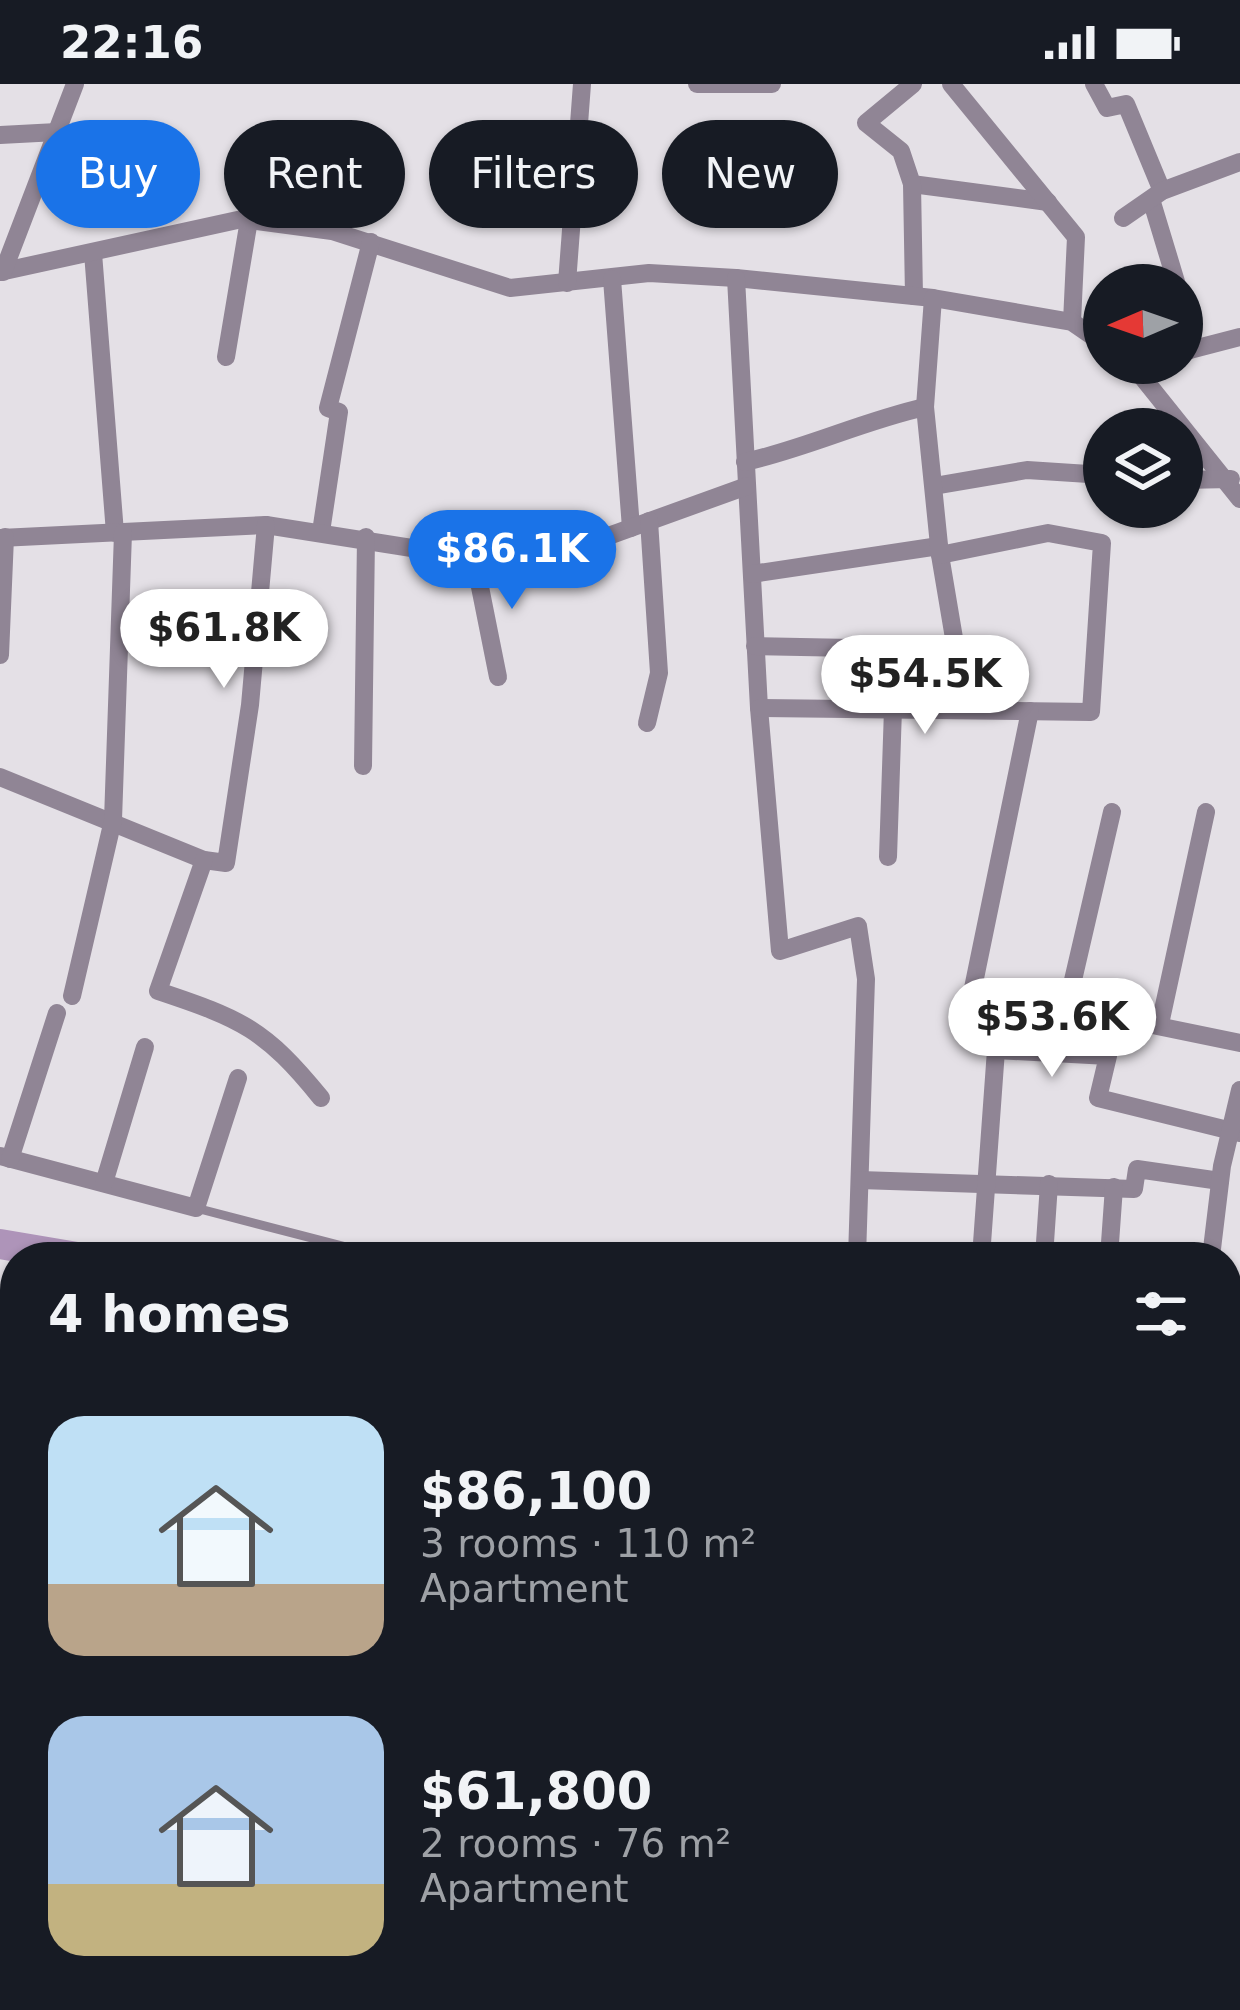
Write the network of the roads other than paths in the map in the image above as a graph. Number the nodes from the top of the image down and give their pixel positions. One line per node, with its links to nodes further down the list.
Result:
1 (75, 84): 8 (street)
2 (582, 84): 26 (street)
3 (697, 84): 4 (street)
4 (772, 84)
5 (913, 84): 13 (street)
6 (951, 84): 15 (street)
7 (1094, 84): 14 (street)
8 (61, 120)
9 (36, 133): 10 (street)
10 (0, 135)
11 (1240, 162): 14 (street)
12 (36, 184): 23 (street)
13 (912, 184): 15 (street); 27 (street)
14 (1156, 195): 16 (street); 22 (street)
15 (1048, 202): 28 (street)
16 (1123, 218)
17 (224, 223): 21 (street)
18 (248, 228): 32 (street)
19 (293, 228): 20 (street)
20 (371, 242): 26 (street); 44 (street)
21 (93, 253): 23 (street); 45 (street)
22 (1172, 264)
23 (2, 272)
24 (736, 278): 25 (street); 27 (street); 35 (street)
25 (612, 279): 26 (street); 42 (street)
26 (567, 283)
27 (923, 297): 28 (street); 34 (street)
28 (1072, 322): 29 (street)
29 (1083, 330)
30 (1240, 337): 31 (street)
31 (1203, 346)
32 (226, 357)
33 (1153, 384): 38 (street)
34 (925, 407): 35 (street); 40 (street)
35 (745, 462): 39 (street)
36 (1083, 474): 40 (street)
37 (1203, 480): 38 (street)
38 (1234, 480): 41 (street)
39 (747, 486): 42 (street); 50 (street)
40 (934, 486): 48 (street)
41 (1240, 499)
42 (640, 524): 49 (street); 57 (street)
43 (266, 525): 44 (street); 45 (street); 64 (street)
44 (321, 532): 47 (street)
45 (119, 533): 46 (street); 62 (street)
46 (3, 537): 52 (street)
47 (366, 537): 49 (street); 58 (street)
48 (940, 551): 50 (street); 51 (street); 56 (street)
49 (474, 557): 53 (street)
50 (752, 574): 51 (street)
51 (755, 646): 54 (street)
52 (0, 655)
53 (498, 677)
54 (759, 708): 55 (street); 76 (street)
55 (893, 709): 56 (street); 63 (street)
56 (1030, 711): 66 (street)
57 (646, 723)
58 (363, 766)
59 (0, 776): 62 (street)
60 (1112, 812): 66 (street)
61 (1206, 812): 68 (street)
62 (113, 820): 64 (street); 65 (street)
63 (888, 857)
64 (204, 860): 73 (street)
65 (72, 996)
66 (1067, 1006): 68 (street)
67 (57, 1013): 75 (street)
68 (1160, 1024): 69 (street)
69 (1240, 1042)
70 (145, 1047): 79 (street)
71 (238, 1078): 82 (street)
72 (1240, 1090): 74 (street)
73 (321, 1098)
74 (1235, 1132): 77 (street); 78 (street)
75 (5, 1158): 79 (street)
76 (860, 1180): 77 (street); 84 (street)
77 (984, 1181): 80 (street); 85 (street)
78 (1220, 1181): 81 (street); 88 (street)
79 (104, 1183): 82 (street)
80 (1049, 1184): 81 (street); 86 (street)
81 (1114, 1187): 87 (street)
82 (196, 1208): 83 (lane)
83 (327, 1242)
84 (858, 1242)
85 (982, 1242)
86 (1045, 1242)
87 (1110, 1242)
88 (1213, 1242)

